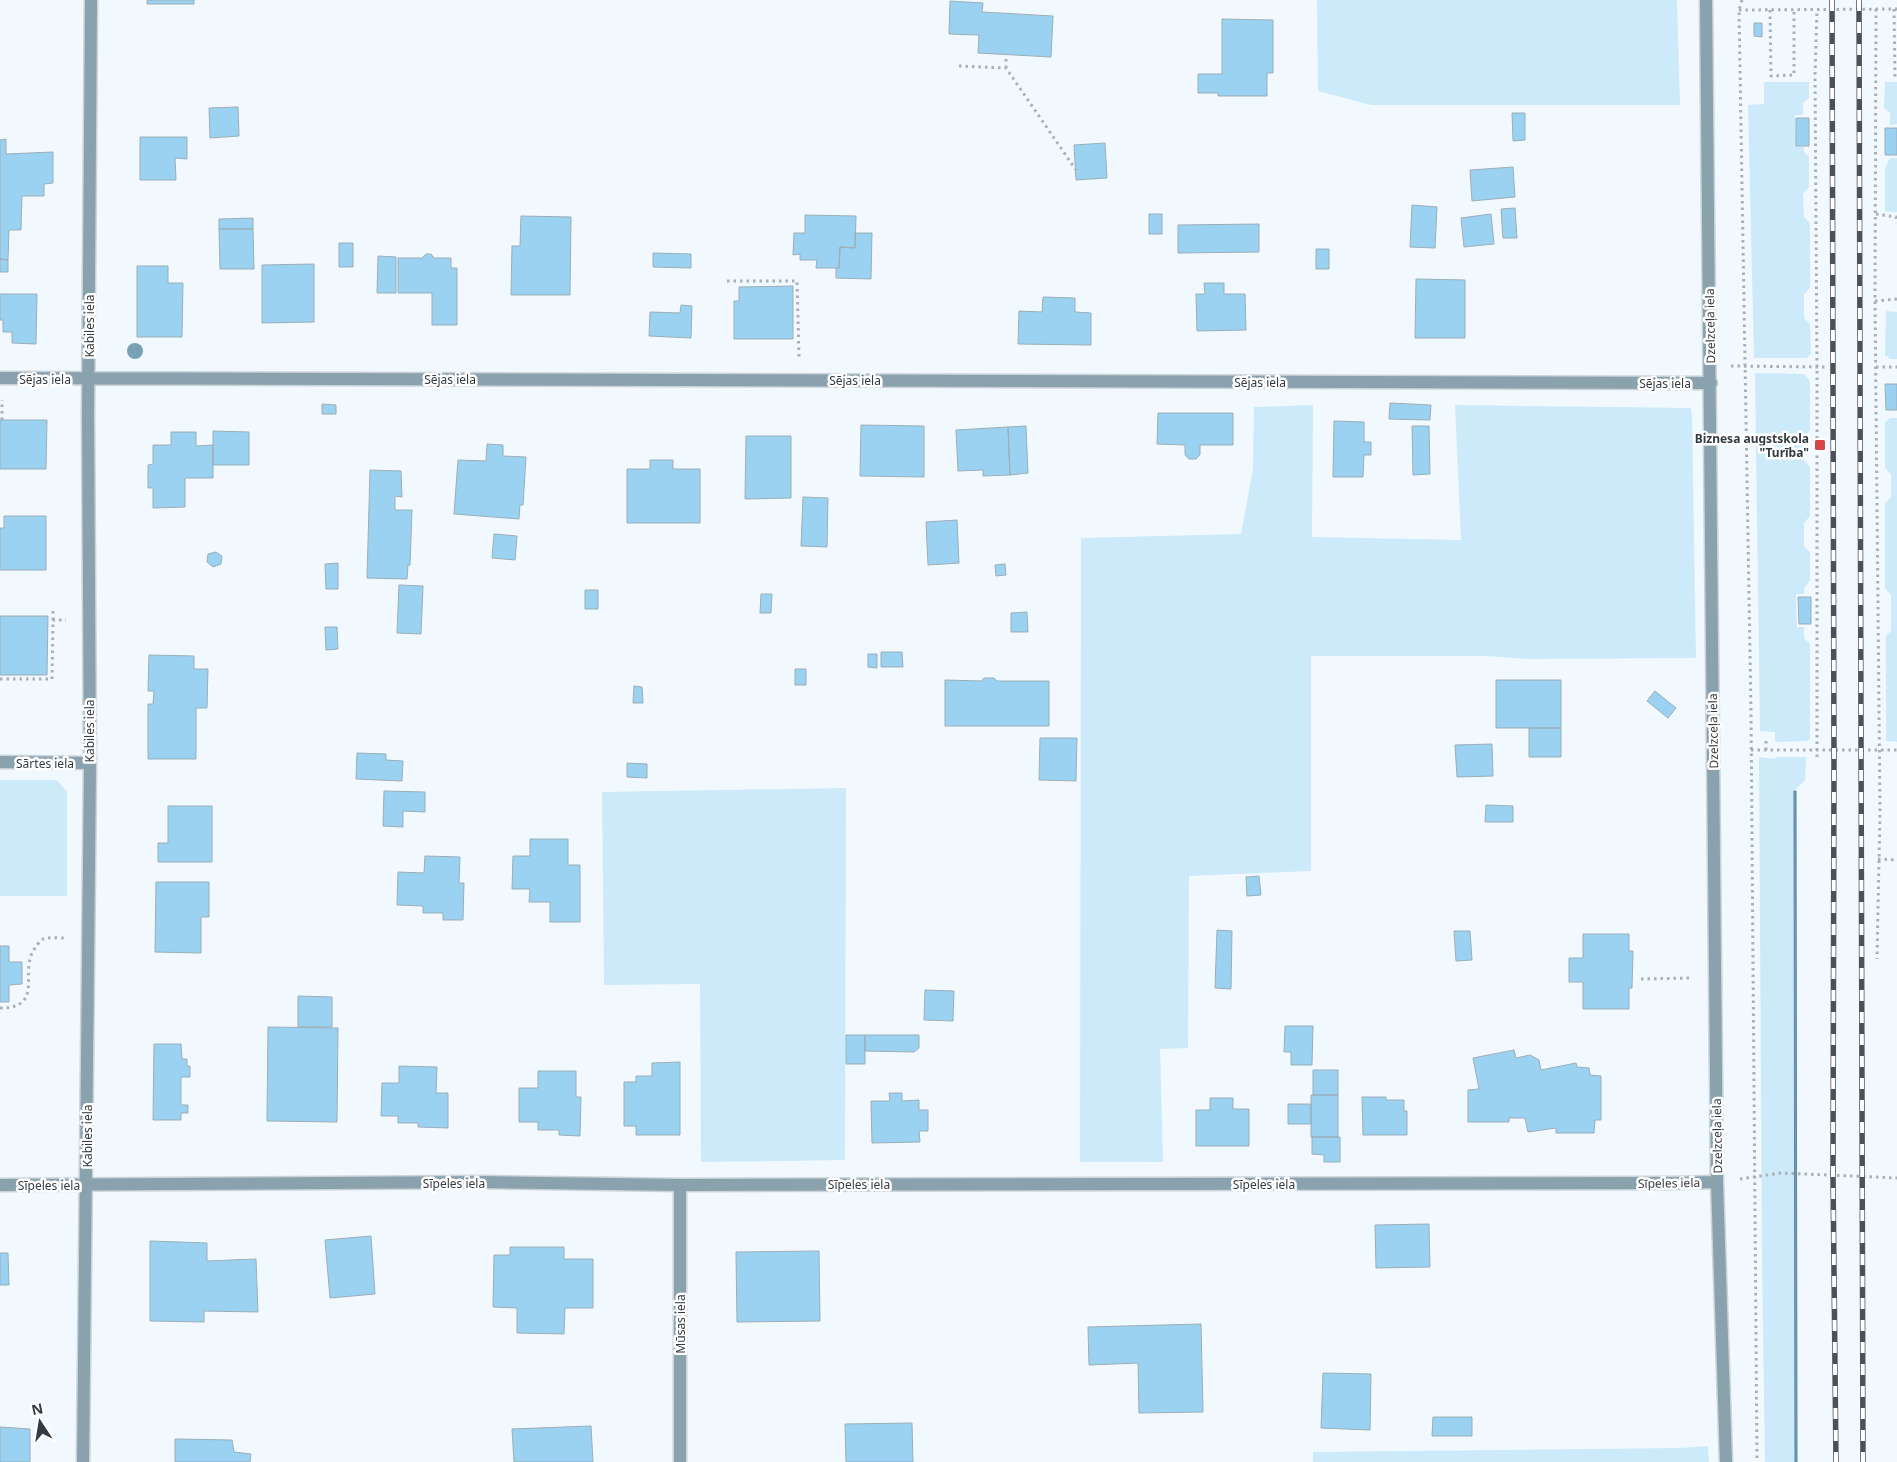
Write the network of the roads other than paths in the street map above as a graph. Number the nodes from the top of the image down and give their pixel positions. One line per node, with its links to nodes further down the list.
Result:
1 (91, 0): 4 (street, Kabiles iela)
2 (1706, 0): 5 (street, Dzelzceļa iela)
3 (0, 378): 4 (street, Sējas iela)
4 (89, 379): 5 (street, Sējas iela); 7 (street, Kabiles iela)
5 (1711, 383): 8 (street, Dzelzceļa iela)
6 (0, 762): 7 (street, Sārtes iela)
7 (90, 763): 10 (street, Kabiles iela)
8 (1718, 1182): 11 (street, Sīpeles iela); 14 (street, Dzelzceļa iela)
9 (0, 1185): 10 (street, Sīpeles iela)
10 (86, 1185): 11 (street, Sīpeles iela); 12 (street, Kabiles iela)
11 (680, 1185): 13 (street, Mūsas iela)
12 (83, 1462)
13 (680, 1462)
14 (1726, 1462)

